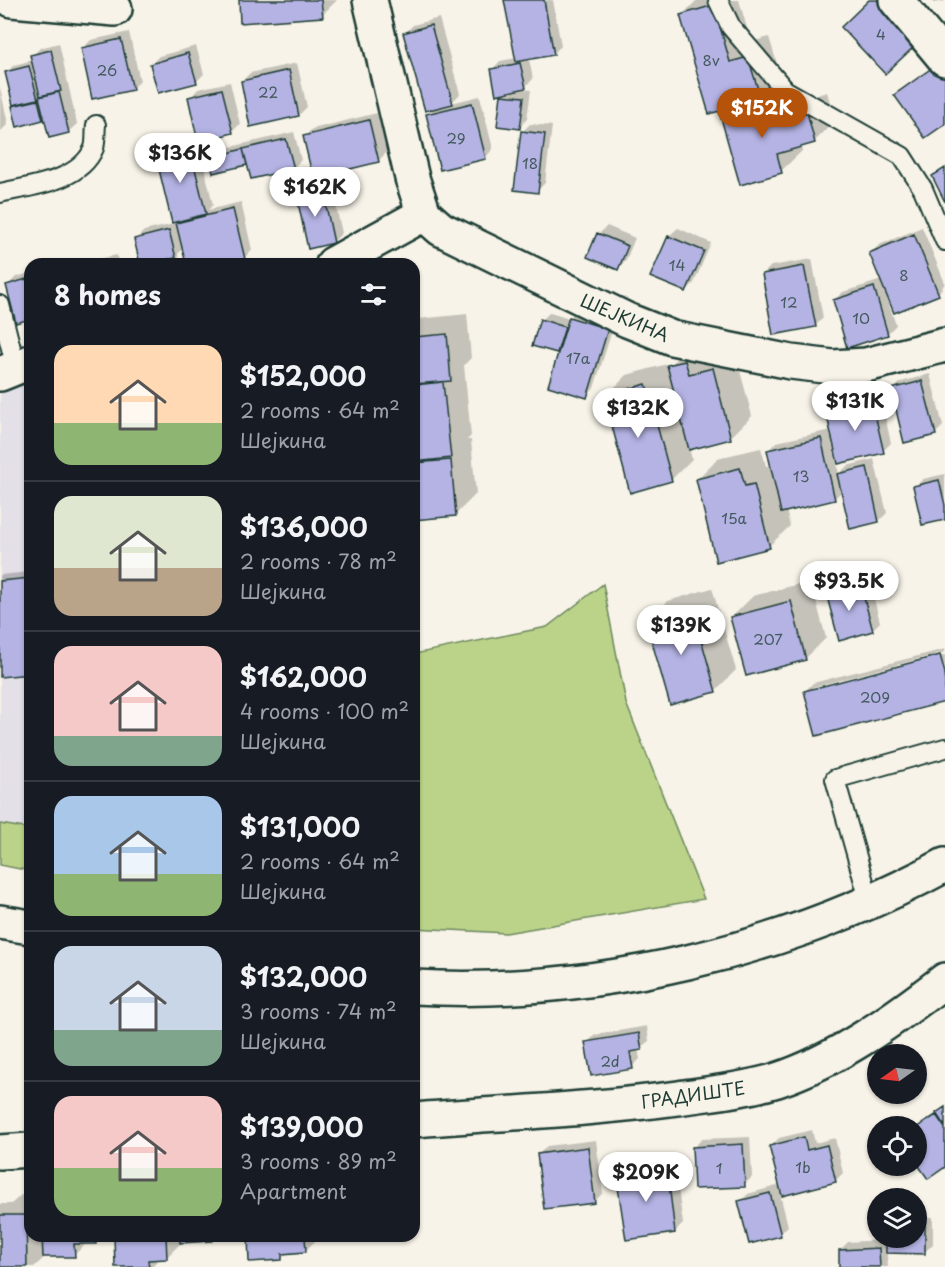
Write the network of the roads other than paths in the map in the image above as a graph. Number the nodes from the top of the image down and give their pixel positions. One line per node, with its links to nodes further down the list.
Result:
1 (12, 0): 5 (street)
2 (370, 0): 9 (street)
3 (718, 0): 10 (lane)
4 (896, 0): 6 (street)
5 (116, 9)
6 (945, 59)
7 (96, 125): 8 (lane)
8 (0, 193)
9 (424, 214): 11 (street); 13 (street, ШЕЈКИНА)
10 (945, 241)
11 (344, 258)
12 (0, 305): 14 (lane)
13 (945, 345)
14 (15, 368)
15 (945, 748): 17 (lane)
16 (945, 866): 17 (street)
17 (870, 903): 21 (street)
18 (0, 922): 19 (street)
19 (24, 926)
20 (945, 980): 22 (street, ГРАДИШТЕ)
21 (420, 987)
22 (420, 1120)
23 (24, 1150): 24 (street)
24 (0, 1152)

